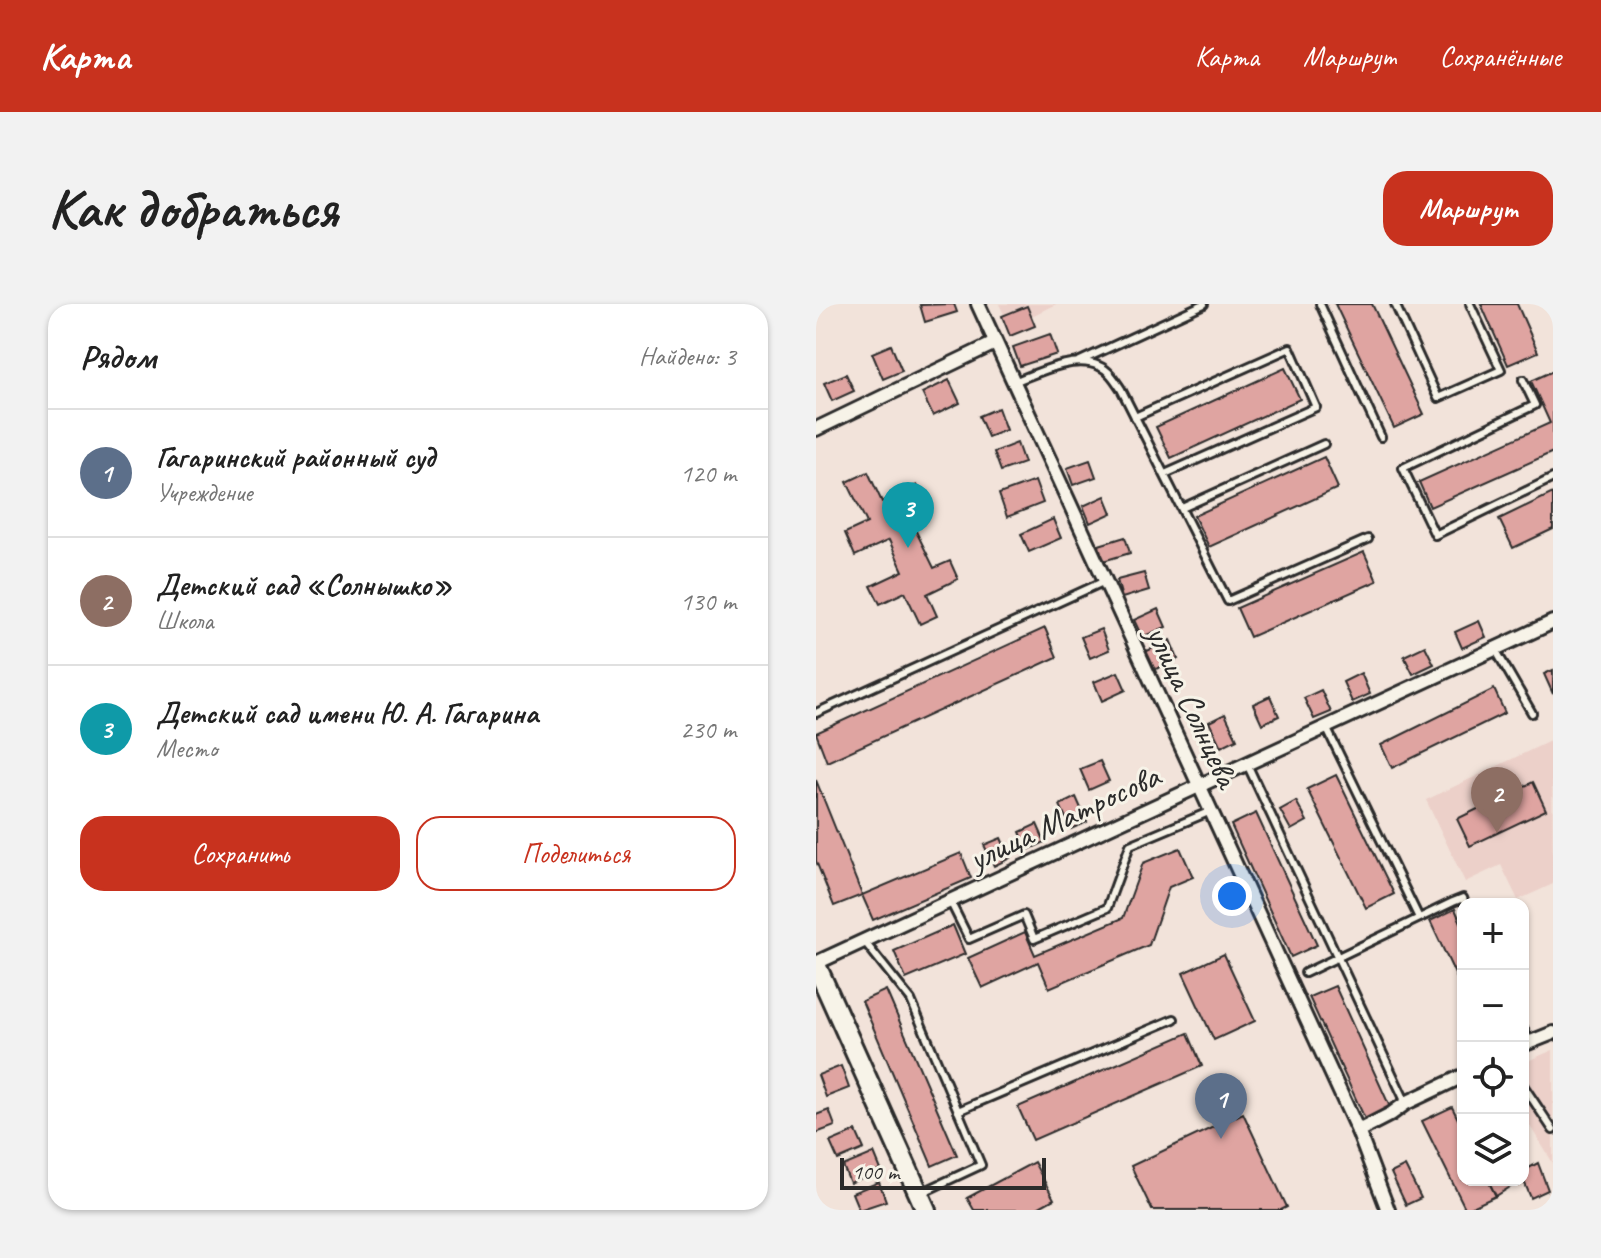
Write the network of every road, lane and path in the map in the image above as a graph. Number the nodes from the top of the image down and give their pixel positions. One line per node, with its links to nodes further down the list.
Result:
1 (978, 304): 6 (street, улица Солнцева)
2 (1204, 304): 7 (lane)
3 (1320, 304): 12 (lane)
4 (1395, 304): 5 (lane)
5 (1470, 304)
6 (995, 343): 9 (street, улица Солнцева); 11 (street)
7 (1075, 364): 9 (lane); 10 (lane)
8 (1523, 380): 15 (lane)
9 (1014, 382): 18 (street, улица Солнцева)
10 (1135, 417): 14 (lane); 14 (lane)
11 (816, 429)
12 (1381, 437)
13 (1324, 444): 16 (lane)
14 (1165, 474): 16 (lane)
15 (1553, 478)
16 (1182, 508): 17 (lane)
17 (1368, 539)
18 (1105, 581): 21 (lane); 25 (street, улица Солнцева)
19 (1553, 622): 20 (street, улица Матросова)
20 (1495, 649): 22 (lane); 23 (street, улица Матросова)
21 (816, 713)
22 (1532, 713)
23 (1326, 727): 24 (street, улица Матросова); 29 (lane)
24 (1247, 764): 25 (street, улица Матросова); 31 (lane)
25 (1199, 786): 26 (street, улица Солнцева); 27 (street, улица Матросова)
26 (1211, 811): 27 (lane); 42 (street, улица Солнцева)
27 (950, 901): 30 (street, улица Матросова)
28 (1457, 901): 29 (lane)
29 (1419, 918): 31 (lane)
30 (864, 941): 32 (street, улица Матросова); 40 (lane)
31 (1337, 958): 33 (lane); 39 (lane)
32 (816, 964): 43 (main road)
33 (1305, 973)
34 (1174, 1019): 40 (lane)
35 (1553, 1033): 36 (street)
36 (1529, 1043)
37 (1457, 1079): 39 (street)
38 (1529, 1094): 41 (lane)
39 (1406, 1103): 42 (street)
40 (958, 1111): 43 (lane)
41 (1553, 1130)
42 (1358, 1131): 44 (street, улица Солнцева)
43 (922, 1202)
44 (1388, 1210)

